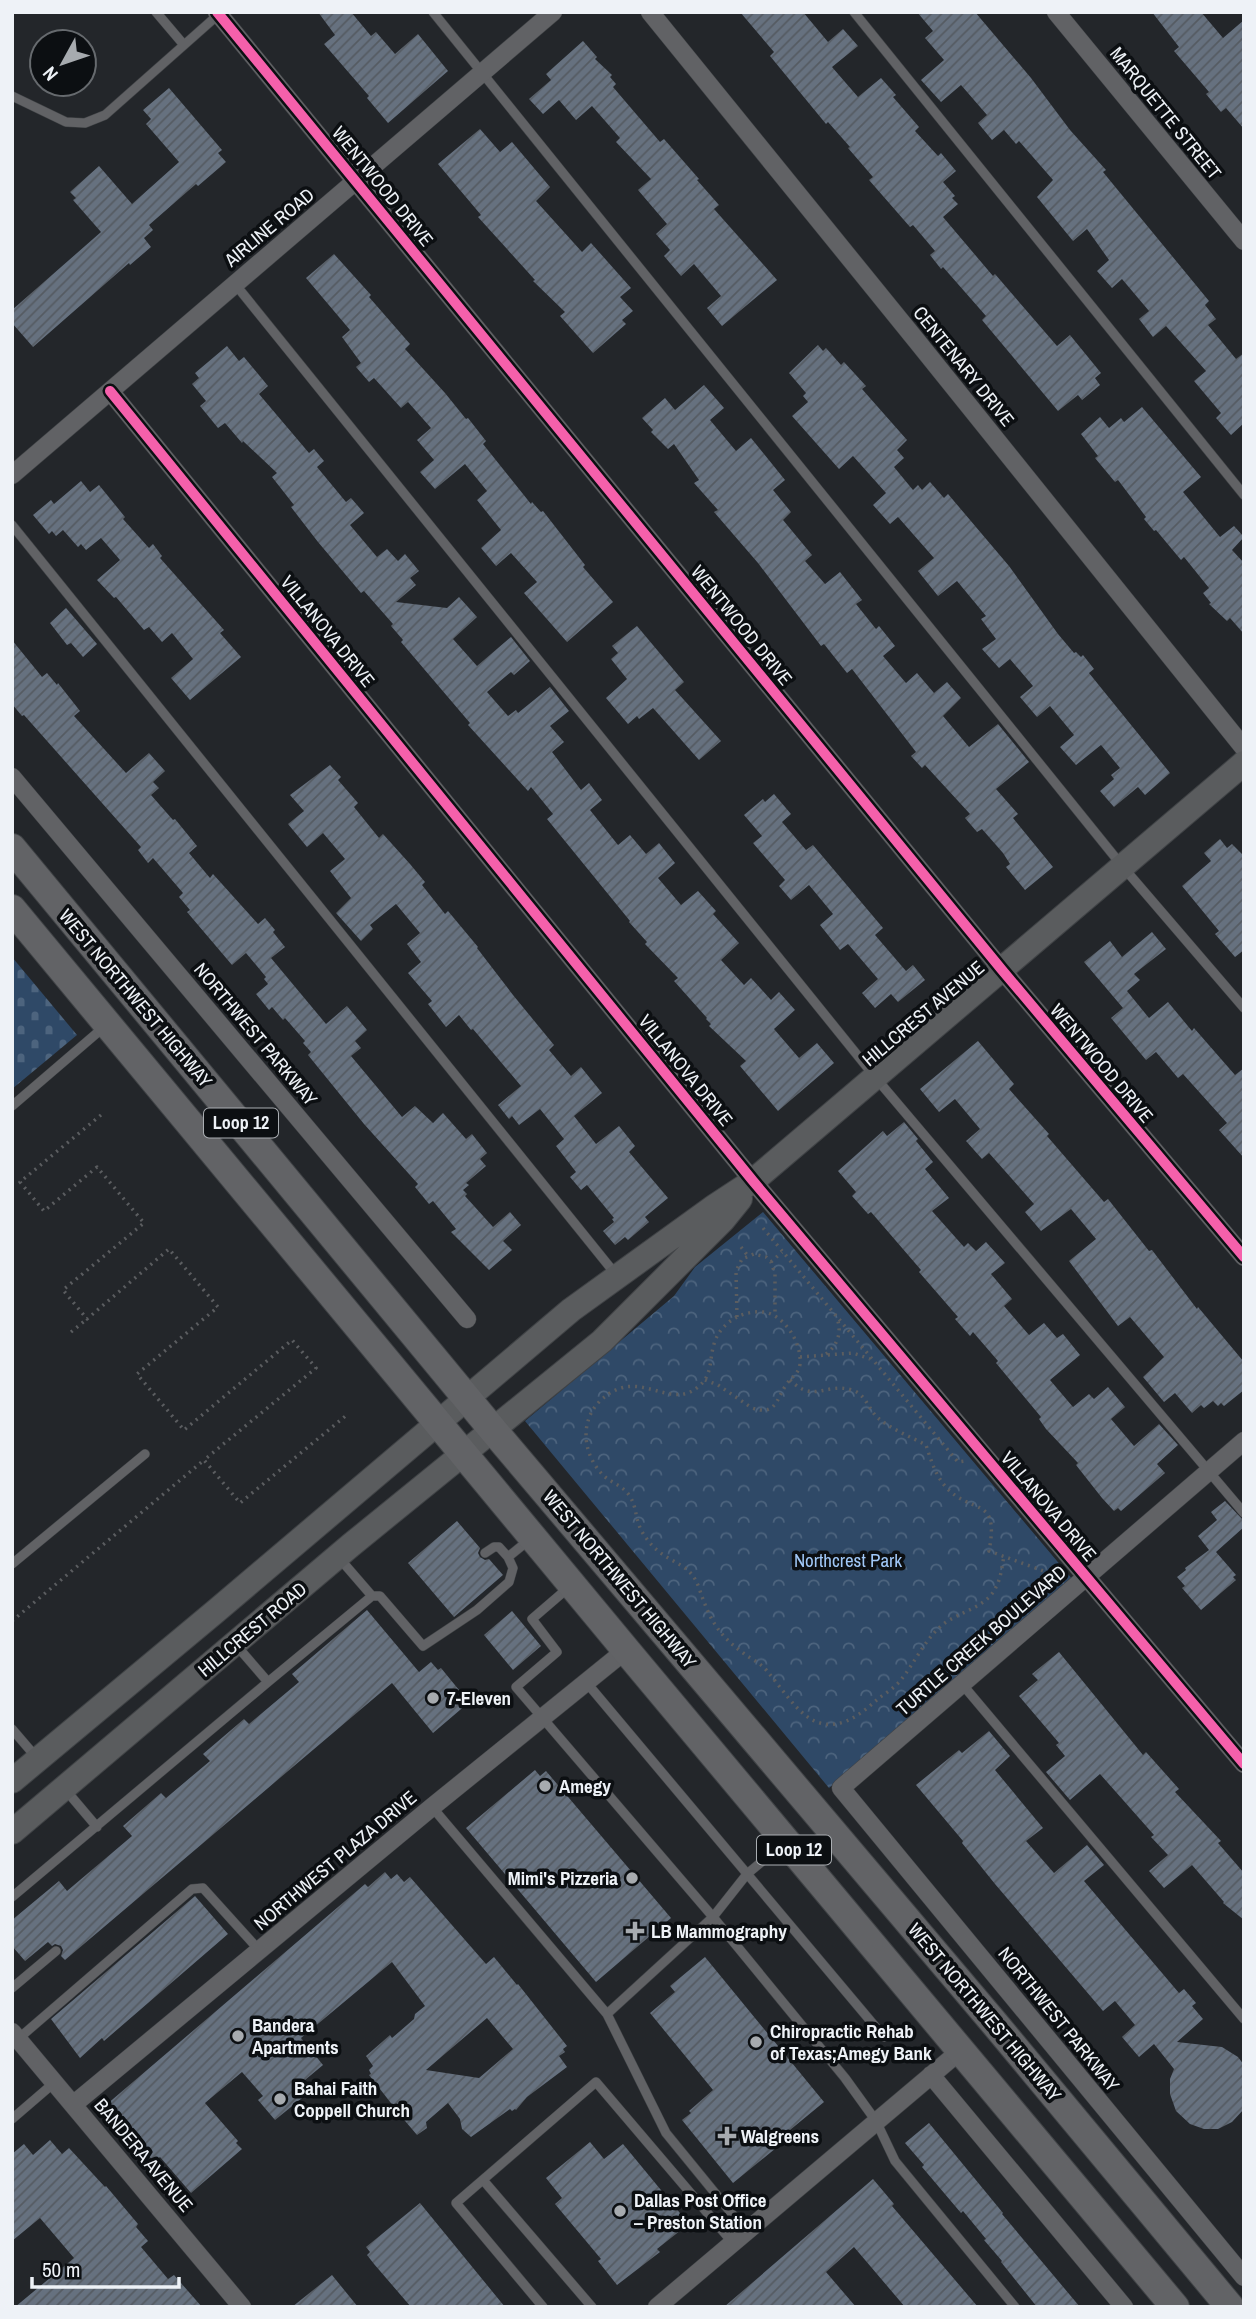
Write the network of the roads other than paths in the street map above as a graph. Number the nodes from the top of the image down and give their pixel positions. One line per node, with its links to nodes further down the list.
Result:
1 (156, 12): 8 (lane)
2 (433, 12): 9 (lane)
3 (553, 12): 9 (street, AIRLINE ROAD)
4 (650, 12): 18 (street, CENTENARY DRIVE)
5 (854, 12): 16 (lane)
6 (1056, 12): 12 (street, MARQUETTE STREET)
7 (218, 13): 8 (lane); 11 (street, WENTWOOD DRIVE)
8 (184, 45): 10 (lane)
9 (483, 72): 11 (street, AIRLINE ROAD); 22 (lane)
10 (12, 96)
11 (356, 181): 13 (street, AIRLINE ROAD); 24 (street, WENTWOOD DRIVE)
12 (1244, 241)
13 (235, 284): 14 (street, AIRLINE ROAD); 27 (lane)
14 (110, 391): 15 (street, AIRLINE ROAD); 29 (street, VILLANOVA DRIVE)
15 (12, 475)
16 (1244, 495)
17 (12, 525): 31 (lane)
18 (1244, 748)
19 (1244, 762): 22 (street, HILLCREST AVENUE)
20 (12, 777): 32 (street, NORTHWEST PARKWAY)
21 (12, 848): 33 (main road, WEST NORTHWEST HIGHWAY / Loop 12)
22 (1123, 867): 24 (street, HILLCREST AVENUE); 25 (lane)
23 (12, 909): 26 (main road, WEST NORTHWEST HIGHWAY / Loop 12)
24 (1002, 970): 27 (street, HILLCREST AVENUE); 30 (street, WENTWOOD DRIVE)
25 (1244, 1008)
26 (108, 1024): 28 (lane); 34 (main road, WEST NORTHWEST HIGHWAY / Loop 12)
27 (875, 1077): 29 (street, HILLCREST AVENUE); 39 (lane)
28 (12, 1106)
29 (753, 1181): 31 (street, HILLCREST AVENUE); 35 (street, HILLCREST AVENUE); 46 (street, VILLANOVA DRIVE)
30 (1244, 1257)
31 (618, 1277): 33 (street, HILLCREST AVENUE)
32 (467, 1319)
33 (469, 1398): 34 (street, HILLCREST ROAD); 35 (main road, WEST NORTHWEST HIGHWAY / Loop 12)
34 (439, 1423): 37 (main road, WEST NORTHWEST HIGHWAY / Loop 12); 49 (street, HILLCREST ROAD)
35 (494, 1430): 37 (street, HILLCREST ROAD); 74 (main road, WEST NORTHWEST HIGHWAY / Loop 12)
36 (1244, 1441): 39 (street, TURTLE CREEK BOULEVARD)
37 (464, 1453): 41 (main road, WEST NORTHWEST HIGHWAY / Loop 12); 43 (street, HILLCREST ROAD)
38 (145, 1454): 45 (lane)
39 (1209, 1471): 40 (lane); 46 (street, TURTLE CREEK BOULEVARD)
40 (1244, 1513)
41 (533, 1536): 44 (lane); 47 (main road, WEST NORTHWEST HIGHWAY / Loop 12)
42 (485, 1553): 44 (lane)
43 (338, 1556): 48 (lane); 50 (street, HILLCREST ROAD)
44 (508, 1557): 48 (lane)
45 (12, 1564)
46 (1086, 1577): 54 (street, TURTLE CREEK BOULEVARD); 58 (street, VILLANOVA DRIVE)
47 (572, 1584): 51 (main road, WEST NORTHWEST HIGHWAY / Loop 12); 55 (lane)
48 (372, 1596): 52 (lane)
49 (216, 1611): 50 (street); 57 (street, HILLCREST ROAD)
50 (237, 1641): 52 (lane); 60 (street, HILLCREST ROAD)
51 (626, 1650): 53 (street, NORTHWEST PLAZA DRIVE); 65 (main road, WEST NORTHWEST HIGHWAY / Loop 12)
52 (268, 1682): 63 (lane)
53 (586, 1682): 55 (street, NORTHWEST PLAZA DRIVE); 66 (lane)
54 (962, 1684): 61 (street, TURTLE CREEK BOULEVARD); 73 (lane)
55 (542, 1718): 62 (street, NORTHWEST PLAZA DRIVE); 68 (lane)
56 (12, 1729): 57 (lane)
57 (38, 1759): 59 (street, HILLCREST ROAD); 60 (street)
58 (1244, 1764)
59 (12, 1781)
60 (64, 1788): 63 (lane); 64 (street, HILLCREST ROAD)
61 (841, 1788): 85 (street, NORTHWEST PARKWAY)
62 (432, 1807): 69 (street, NORTHWEST PLAZA DRIVE); 72 (lane)
63 (97, 1827): 67 (lane)
64 (12, 1832)
65 (786, 1840): 66 (lane); 77 (main road, WEST NORTHWEST HIGHWAY / Loop 12)
66 (747, 1874): 68 (lane); 76 (lane)
67 (12, 1897)
68 (713, 1917): 72 (lane); 82 (lane)
69 (259, 1950): 75 (lane); 80 (street, NORTHWEST PLAZA DRIVE)
70 (56, 1951): 71 (lane)
71 (12, 1988)
72 (607, 2014): 84 (lane)
73 (1244, 2019)
74 (995, 2024): 77 (main road); 93 (main road, WEST NORTHWEST HIGHWAY / Loop 12)
75 (15, 2035): 79 (street, BANDERA AVENUE)
76 (884, 2037)
77 (960, 2052): 78 (street); 92 (main road, WEST NORTHWEST HIGHWAY / Loop 12)
78 (932, 2076): 82 (street); 91 (street)
79 (55, 2082): 80 (street, BANDERA AVENUE); 81 (lane)
80 (74, 2104): 86 (street, BANDERA AVENUE)
81 (12, 2119)
82 (876, 2122): 84 (street); 90 (lane)
83 (483, 2180): 84 (lane); 87 (lane); 88 (lane)
84 (739, 2237): 89 (street)
85 (1244, 2277)
86 (242, 2307)
87 (543, 2307)
88 (592, 2307)
89 (657, 2307)
90 (1015, 2307)
91 (1124, 2307)
92 (1175, 2307)
93 (1230, 2307)

